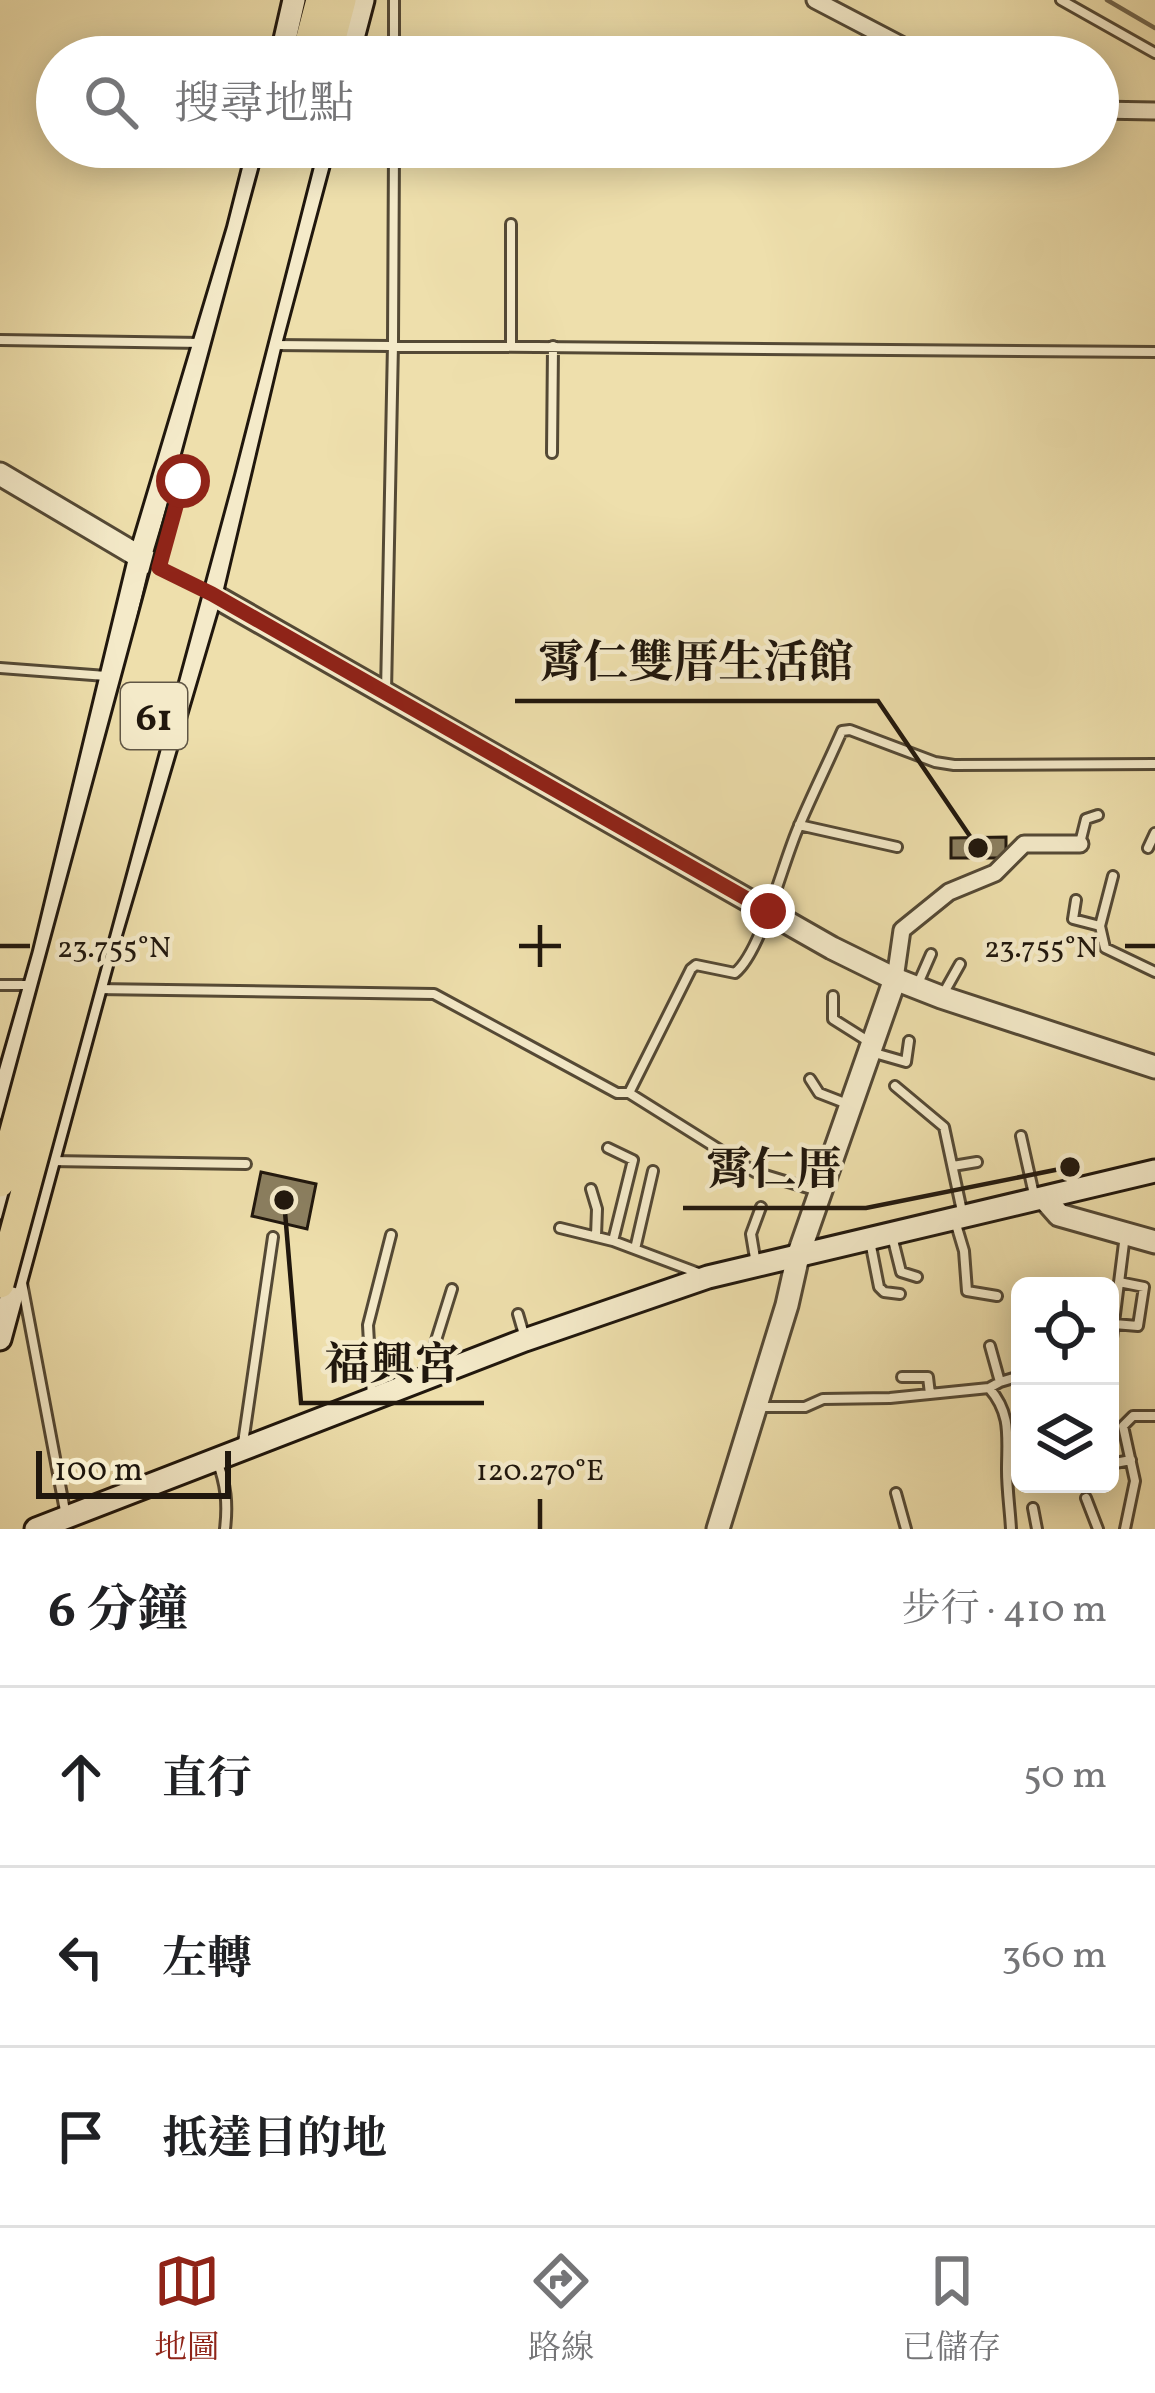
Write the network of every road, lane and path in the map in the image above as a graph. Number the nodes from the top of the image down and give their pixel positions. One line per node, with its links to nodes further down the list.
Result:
1 (294, 0): 8 (main road)
2 (320, 0): 9 (highway)
3 (342, 0): 10 (highway)
4 (363, 0): 11 (main road)
5 (394, 0): 12 (lane)
6 (815, 0): 13 (street)
7 (1061, 0): 14 (lane)
8 (286, 36)
9 (311, 36)
10 (333, 36)
11 (354, 36)
12 (394, 36)
13 (884, 36)
14 (1155, 52)
15 (1119, 110): 16 (street)
16 (1155, 111)
17 (253, 168): 27 (main road)
18 (263, 168): 35 (main road)
19 (277, 168): 25 (highway, 61, bridge)
20 (298, 168): 25 (highway, 61, bridge)
21 (302, 168): 36 (main road)
22 (318, 168): 29 (main road)
23 (394, 168): 28 (lane)
24 (512, 224): 30 (lane)
25 (265, 247): 51 (highway, bridge); 55 (highway, bridge); 77 (highway, 61, bridge); 97 (highway, 61, bridge)
26 (0, 340): 27 (lane)
27 (204, 343): 35 (main road)
28 (393, 344): 29 (lane); 30 (lane); 39 (lane)
29 (271, 346): 36 (main road)
30 (511, 346): 31 (lane)
31 (553, 346): 32 (lane); 33 (lane)
32 (1155, 352)
33 (552, 453)
34 (0, 475): 35 (main road)
35 (150, 562): 36 (main road); 38 (main road); 81 (main road)
36 (204, 591): 39 (main road); 55 (main road); 97 (main road)
37 (0, 668): 38 (lane)
38 (111, 676): 51 (main road)
39 (386, 694): 49 (main road)
40 (1155, 764): 42 (lane)
41 (1098, 815): 44 (lane)
42 (799, 825): 45 (lane); 49 (lane)
43 (1155, 833): 46 (lane)
44 (1080, 844): 56 (street)
45 (897, 847)
46 (1148, 848)
47 (1113, 876): 50 (lane)
48 (1076, 900): 50 (lane)
49 (768, 911): 56 (main road); 66 (lane)
50 (1100, 926): 54 (lane)
51 (44, 954): 58 (main road)
52 (931, 954): 56 (lane)
53 (960, 964): 60 (lane)
54 (1155, 972)
55 (98, 976): 66 (lane); 71 (main road)
56 (906, 983): 60 (main road); 62 (main road)
57 (0, 985): 58 (lane)
58 (35, 985): 68 (main road)
59 (832, 996): 62 (lane)
60 (941, 997): 63 (main road)
61 (909, 1042): 62 (lane)
62 (871, 1048): 67 (main road)
63 (1155, 1067)
64 (810, 1078): 67 (lane)
65 (895, 1086): 74 (lane)
66 (629, 1093): 79 (lane)
67 (851, 1106): 79 (main road)
68 (0, 1108)
69 (1021, 1136): 80 (lane)
70 (608, 1148): 90 (lane)
71 (48, 1161): 73 (lane); 97 (main road)
72 (977, 1162): 74 (lane)
73 (246, 1164)
74 (952, 1166): 83 (lane)
75 (653, 1171): 92 (lane)
76 (1155, 1171): 80 (main road)
77 (0, 1183)
78 (591, 1189): 87 (lane)
79 (821, 1192): 93 (main road)
80 (1040, 1200): 83 (main road); 85 (main road)
81 (0, 1208)
82 (760, 1208): 94 (lane)
83 (959, 1219): 89 (main road); 101 (lane)
84 (560, 1228): 87 (lane)
85 (1125, 1233): 91 (main road); 98 (lane)
86 (391, 1235): 113 (lane)
87 (596, 1236): 90 (lane)
88 (273, 1237): 116 (lane)
89 (880, 1237): 93 (main road); 96 (lane); 100 (lane)
90 (613, 1240): 92 (lane)
91 (1155, 1242)
92 (635, 1249): 95 (lane)
93 (799, 1256): 94 (main road); 114 (main road)
94 (756, 1266): 95 (main road)
95 (708, 1277): 105 (main road)
96 (917, 1277)
97 (6, 1279): 104 (main road); 123 (lane)
98 (1119, 1282): 103 (lane)
99 (452, 1289): 107 (lane)
100 (900, 1294)
101 (997, 1296)
102 (518, 1314): 105 (lane)
103 (1119, 1324)
104 (0, 1339)
105 (525, 1340): 107 (main road)
106 (990, 1346): 110 (lane)
107 (437, 1374): 113 (main road)
108 (902, 1377): 112 (lane)
109 (1011, 1379): 110 (lane)
110 (1000, 1382): 111 (lane)
111 (989, 1388): 112 (lane); 128 (lane)
112 (930, 1394): 114 (lane)
113 (372, 1399): 116 (main road)
114 (755, 1407): 126 (main road)
115 (1155, 1417): 118 (lane)
116 (242, 1451): 117 (main road)
117 (217, 1460): 123 (main road); 125 (lane)
118 (1132, 1460): 119 (lane); 131 (lane)
119 (1119, 1462)
120 (896, 1493): 127 (lane)
121 (1085, 1498): 130 (lane)
122 (1033, 1508): 129 (lane)
123 (67, 1517): 124 (main road)
124 (37, 1529)
125 (225, 1529)
126 (718, 1529)
127 (906, 1529)
128 (1011, 1529)
129 (1037, 1529)
130 (1098, 1529)
131 (1125, 1529)

